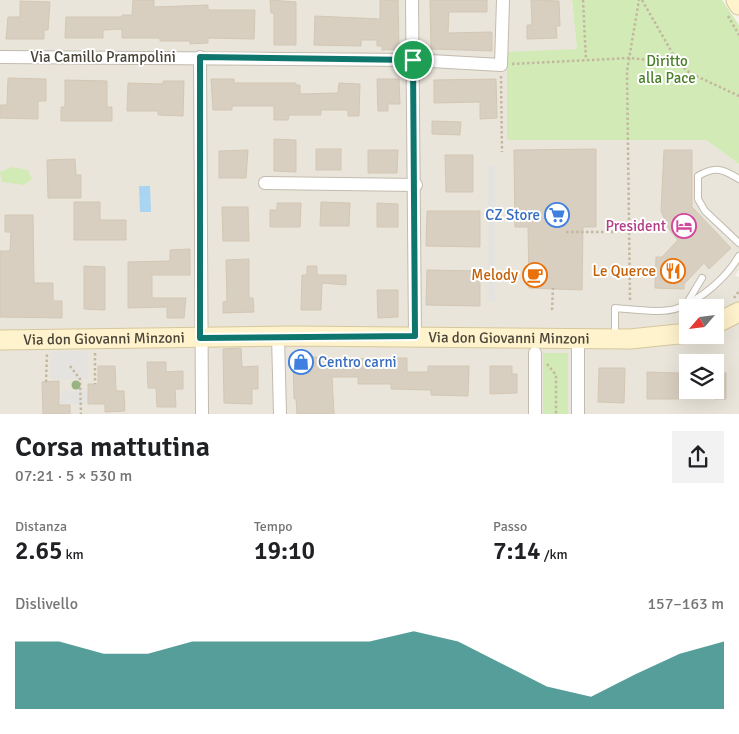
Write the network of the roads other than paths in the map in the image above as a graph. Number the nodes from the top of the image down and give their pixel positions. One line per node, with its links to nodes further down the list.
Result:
1 (412, 0): 7 (street)
2 (503, 0): 7 (street, Via Camillo Prampolini)
3 (736, 0): 4 (street)
4 (739, 4)
5 (0, 57): 6 (street, Via Camillo Prampolini)
6 (200, 57): 7 (street, Via Camillo Prampolini); 24 (street)
7 (413, 60): 10 (street)
8 (739, 179): 11 (lane)
9 (265, 183): 10 (street)
10 (416, 185): 23 (street)
11 (739, 243)
12 (739, 256): 15 (lane)
13 (702, 278): 14 (lane)
14 (689, 299)
15 (693, 299)
16 (679, 308): 26 (lane)
17 (739, 312): 18 (street)
18 (724, 321)
19 (739, 325): 20 (street)
20 (724, 326)
21 (679, 334): 26 (street, Via don Giovanni Minzoni)
22 (278, 336): 23 (street, Via don Giovanni Minzoni); 24 (street, Via don Giovanni Minzoni); 30 (street)
23 (415, 336): 25 (street, Via don Giovanni Minzoni)
24 (200, 338): 27 (street, Via don Giovanni Minzoni); 29 (street)
25 (578, 339): 26 (street, Via don Giovanni Minzoni); 32 (street)
26 (615, 339)
27 (0, 340)
28 (535, 356): 31 (street)
29 (202, 414)
30 (280, 414)
31 (535, 414)
32 (578, 414)

